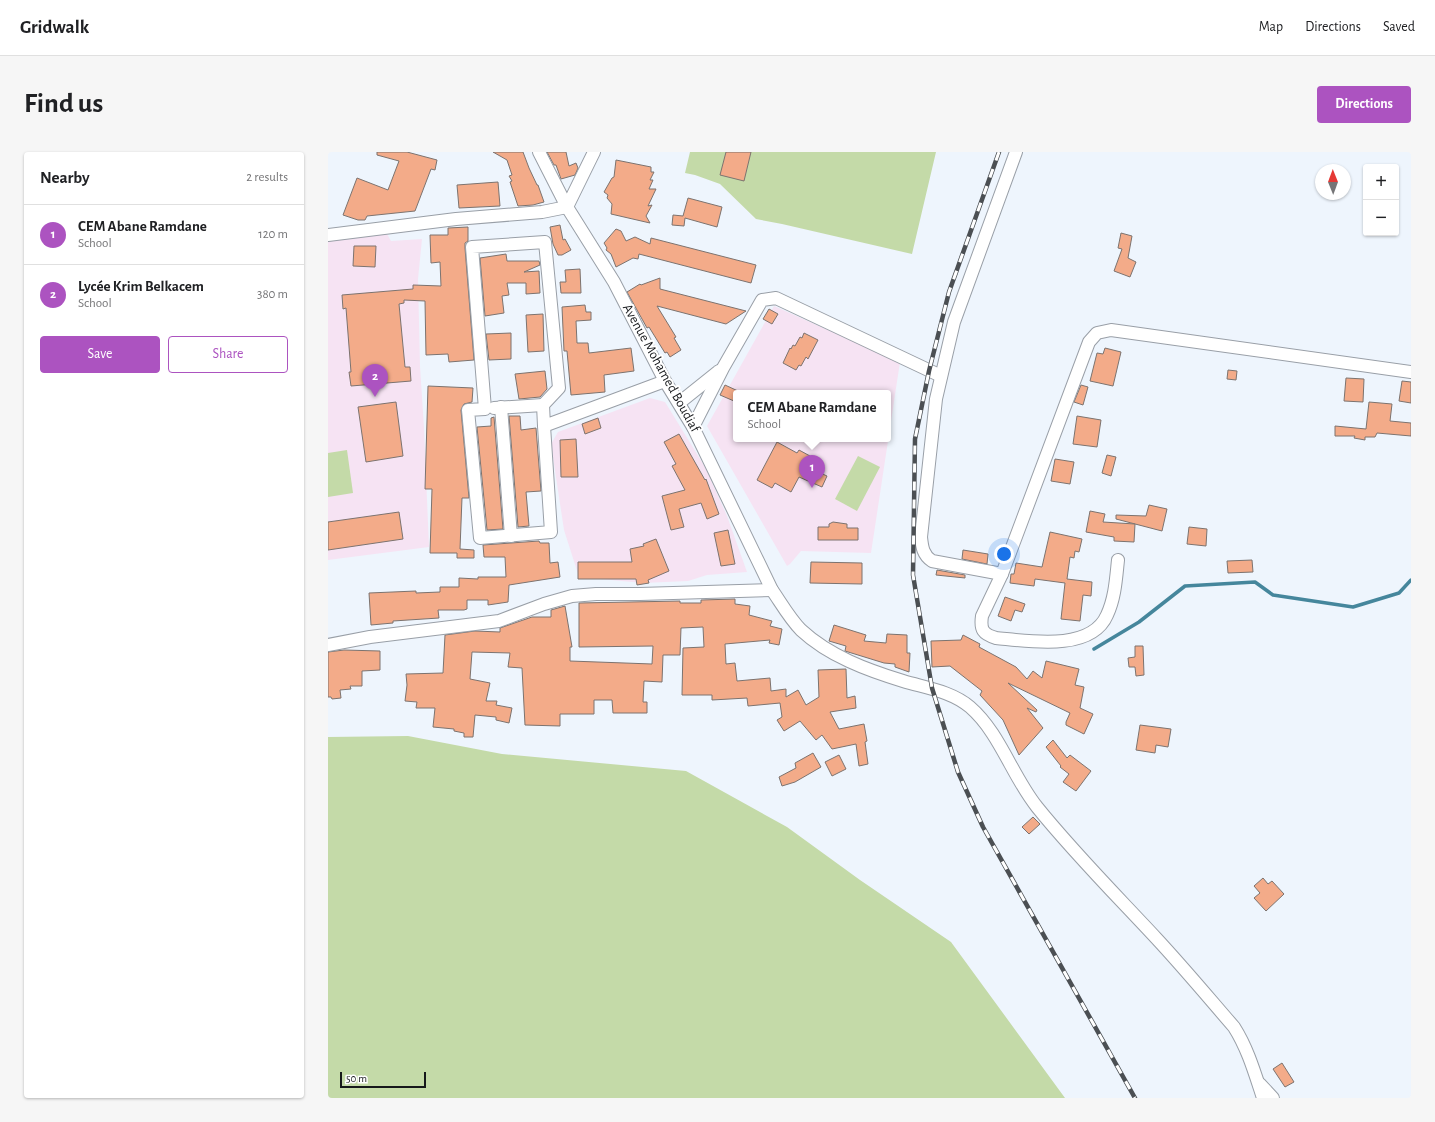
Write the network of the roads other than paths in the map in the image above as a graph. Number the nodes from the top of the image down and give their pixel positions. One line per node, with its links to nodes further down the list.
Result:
1 (539, 152): 4 (street, Avenue Mohamed Boudiaf)
2 (594, 152): 4 (street)
3 (1016, 152): 8 (street)
4 (567, 207): 5 (street); 9 (street, Avenue Mohamed Boudiaf)
5 (328, 235)
6 (723, 368): 8 (street); 10 (street); 15 (street)
7 (1411, 372): 18 (street)
8 (941, 376): 18 (street)
9 (666, 381): 10 (street, Avenue Mohamed Boudiaf); 14 (street)
10 (679, 403): 15 (street, Avenue Mohamed Boudiaf)
11 (544, 405): 12 (street); 13 (street); 14 (street)
12 (501, 408): 13 (street); 16 (street)
13 (485, 409): 16 (street)
14 (544, 426): 16 (street)
15 (693, 426): 19 (street, Avenue Mohamed Boudiaf)
16 (511, 536)
17 (1118, 560): 18 (street)
18 (1002, 574)
19 (772, 590): 20 (street); 21 (street, Avenue Mohamed Boudiaf)
20 (328, 645)
21 (1258, 1082): 22 (street, Avenue Mohamed Boudiaf); 23 (street)
22 (1263, 1098)
23 (1273, 1098)

